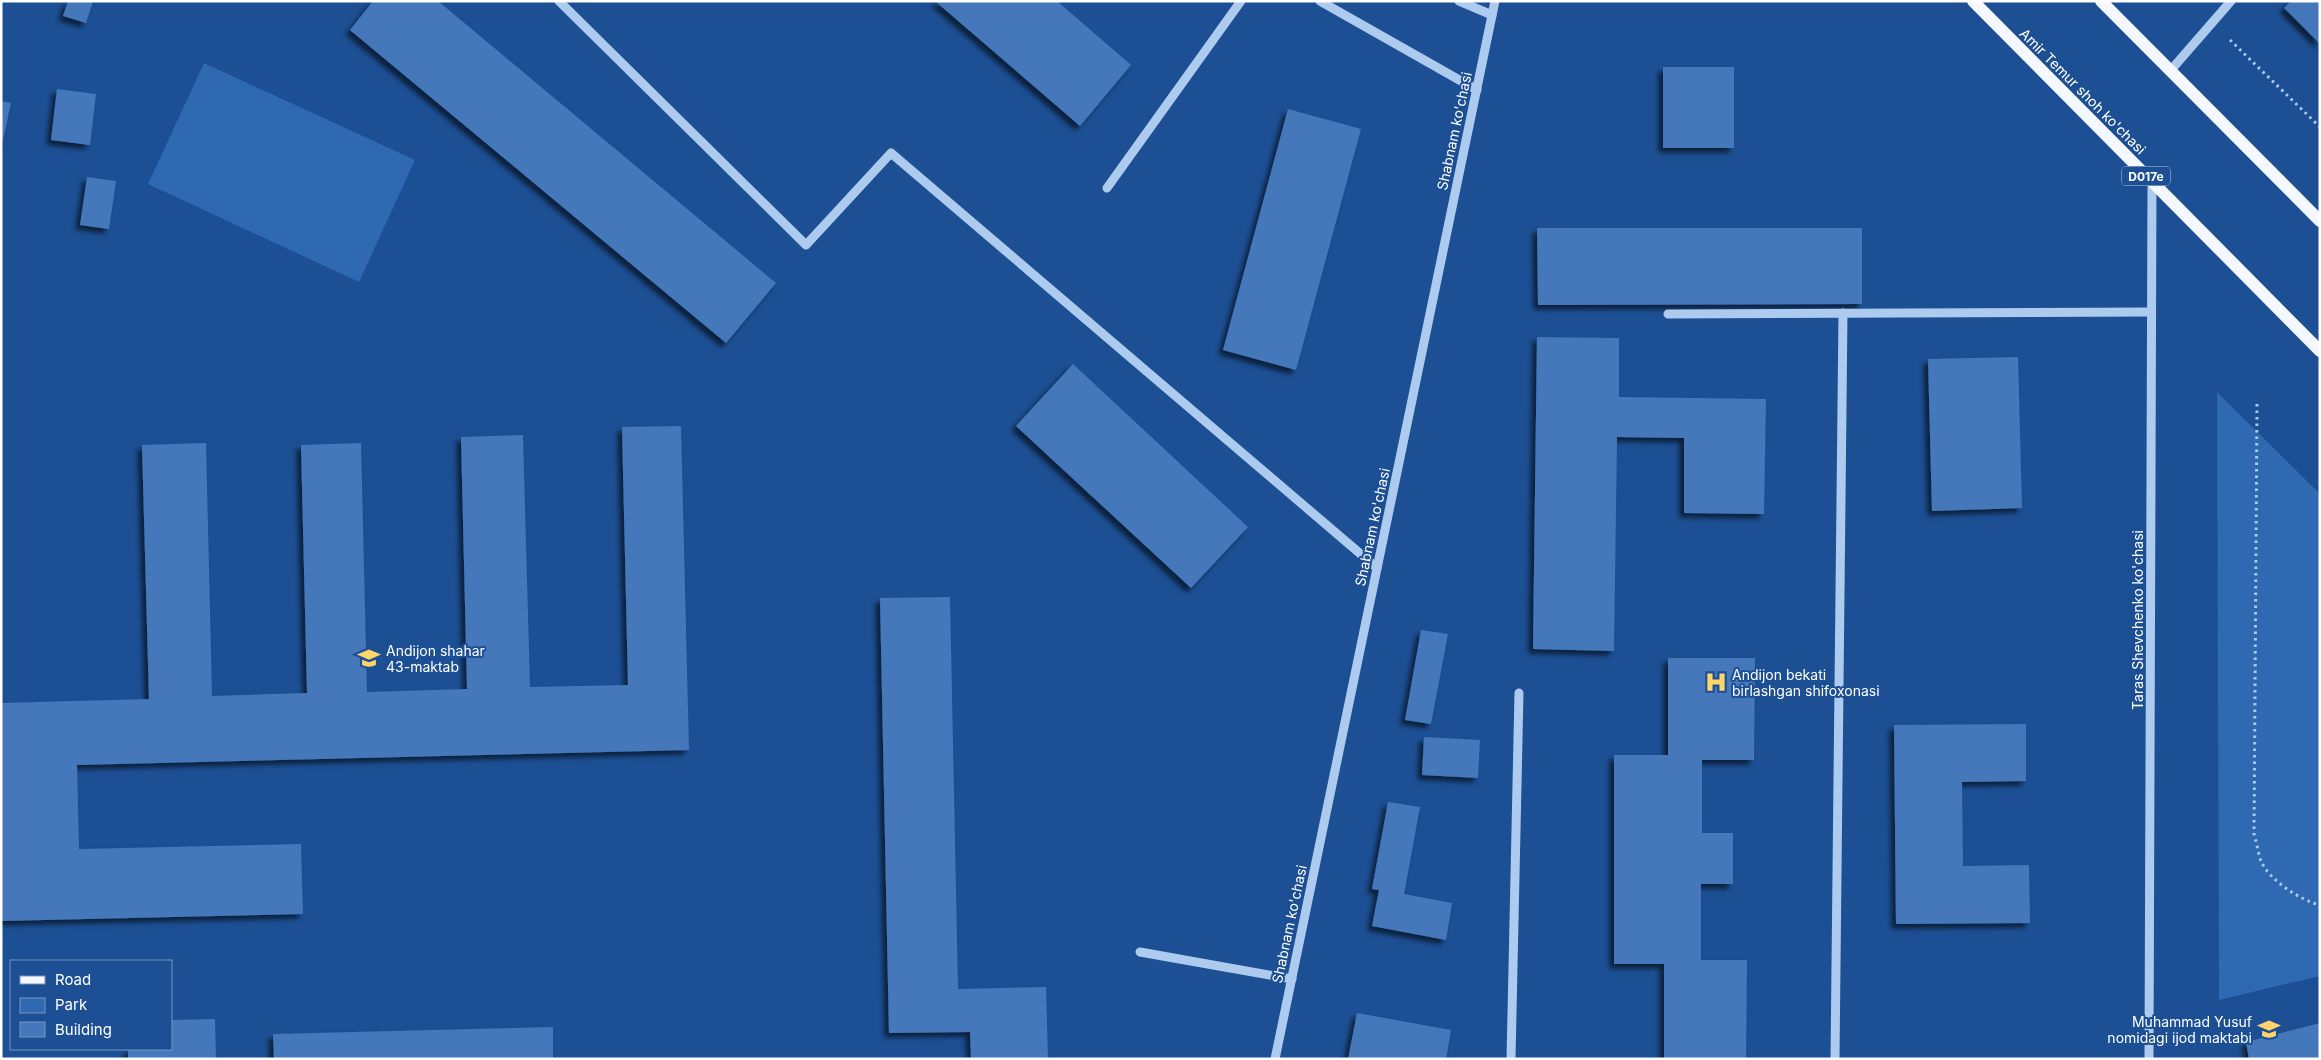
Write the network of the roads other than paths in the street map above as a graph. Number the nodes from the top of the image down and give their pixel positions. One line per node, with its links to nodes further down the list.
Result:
1 (559, 1): 19 (street)
2 (1241, 1): 13 (street)
3 (1320, 1): 11 (street)
4 (1458, 1): 9 (street)
5 (1495, 1): 9 (street, Shabnam ko'chasi)
6 (1973, 1): 12 (main road, Amir Temur shoh ko'chasi / D017e)
7 (2101, 1): 10 (main road)
8 (2231, 1): 10 (street)
9 (1492, 15): 11 (street, Shabnam ko'chasi)
10 (2171, 70): 14 (main road)
11 (1477, 90): 19 (street, Shabnam ko'chasi)
12 (2152, 182): 15 (street, Taras Shevchenko ko'chasi); 18 (main road, Amir Temur shoh ko'chasi / D017e)
13 (1107, 188)
14 (2320, 220)
15 (2151, 312): 16 (street); 26 (street, Taras Shevchenko ko'chasi)
16 (1843, 313): 17 (street); 25 (street)
17 (1668, 314)
18 (2320, 350)
19 (1377, 568): 22 (street, Shabnam ko'chasi)
20 (1519, 693): 24 (street)
21 (1140, 952): 22 (street)
22 (1292, 979): 23 (street, Shabnam ko'chasi)
23 (1275, 1059)
24 (1511, 1059)
25 (1835, 1059)
26 (2149, 1059)

